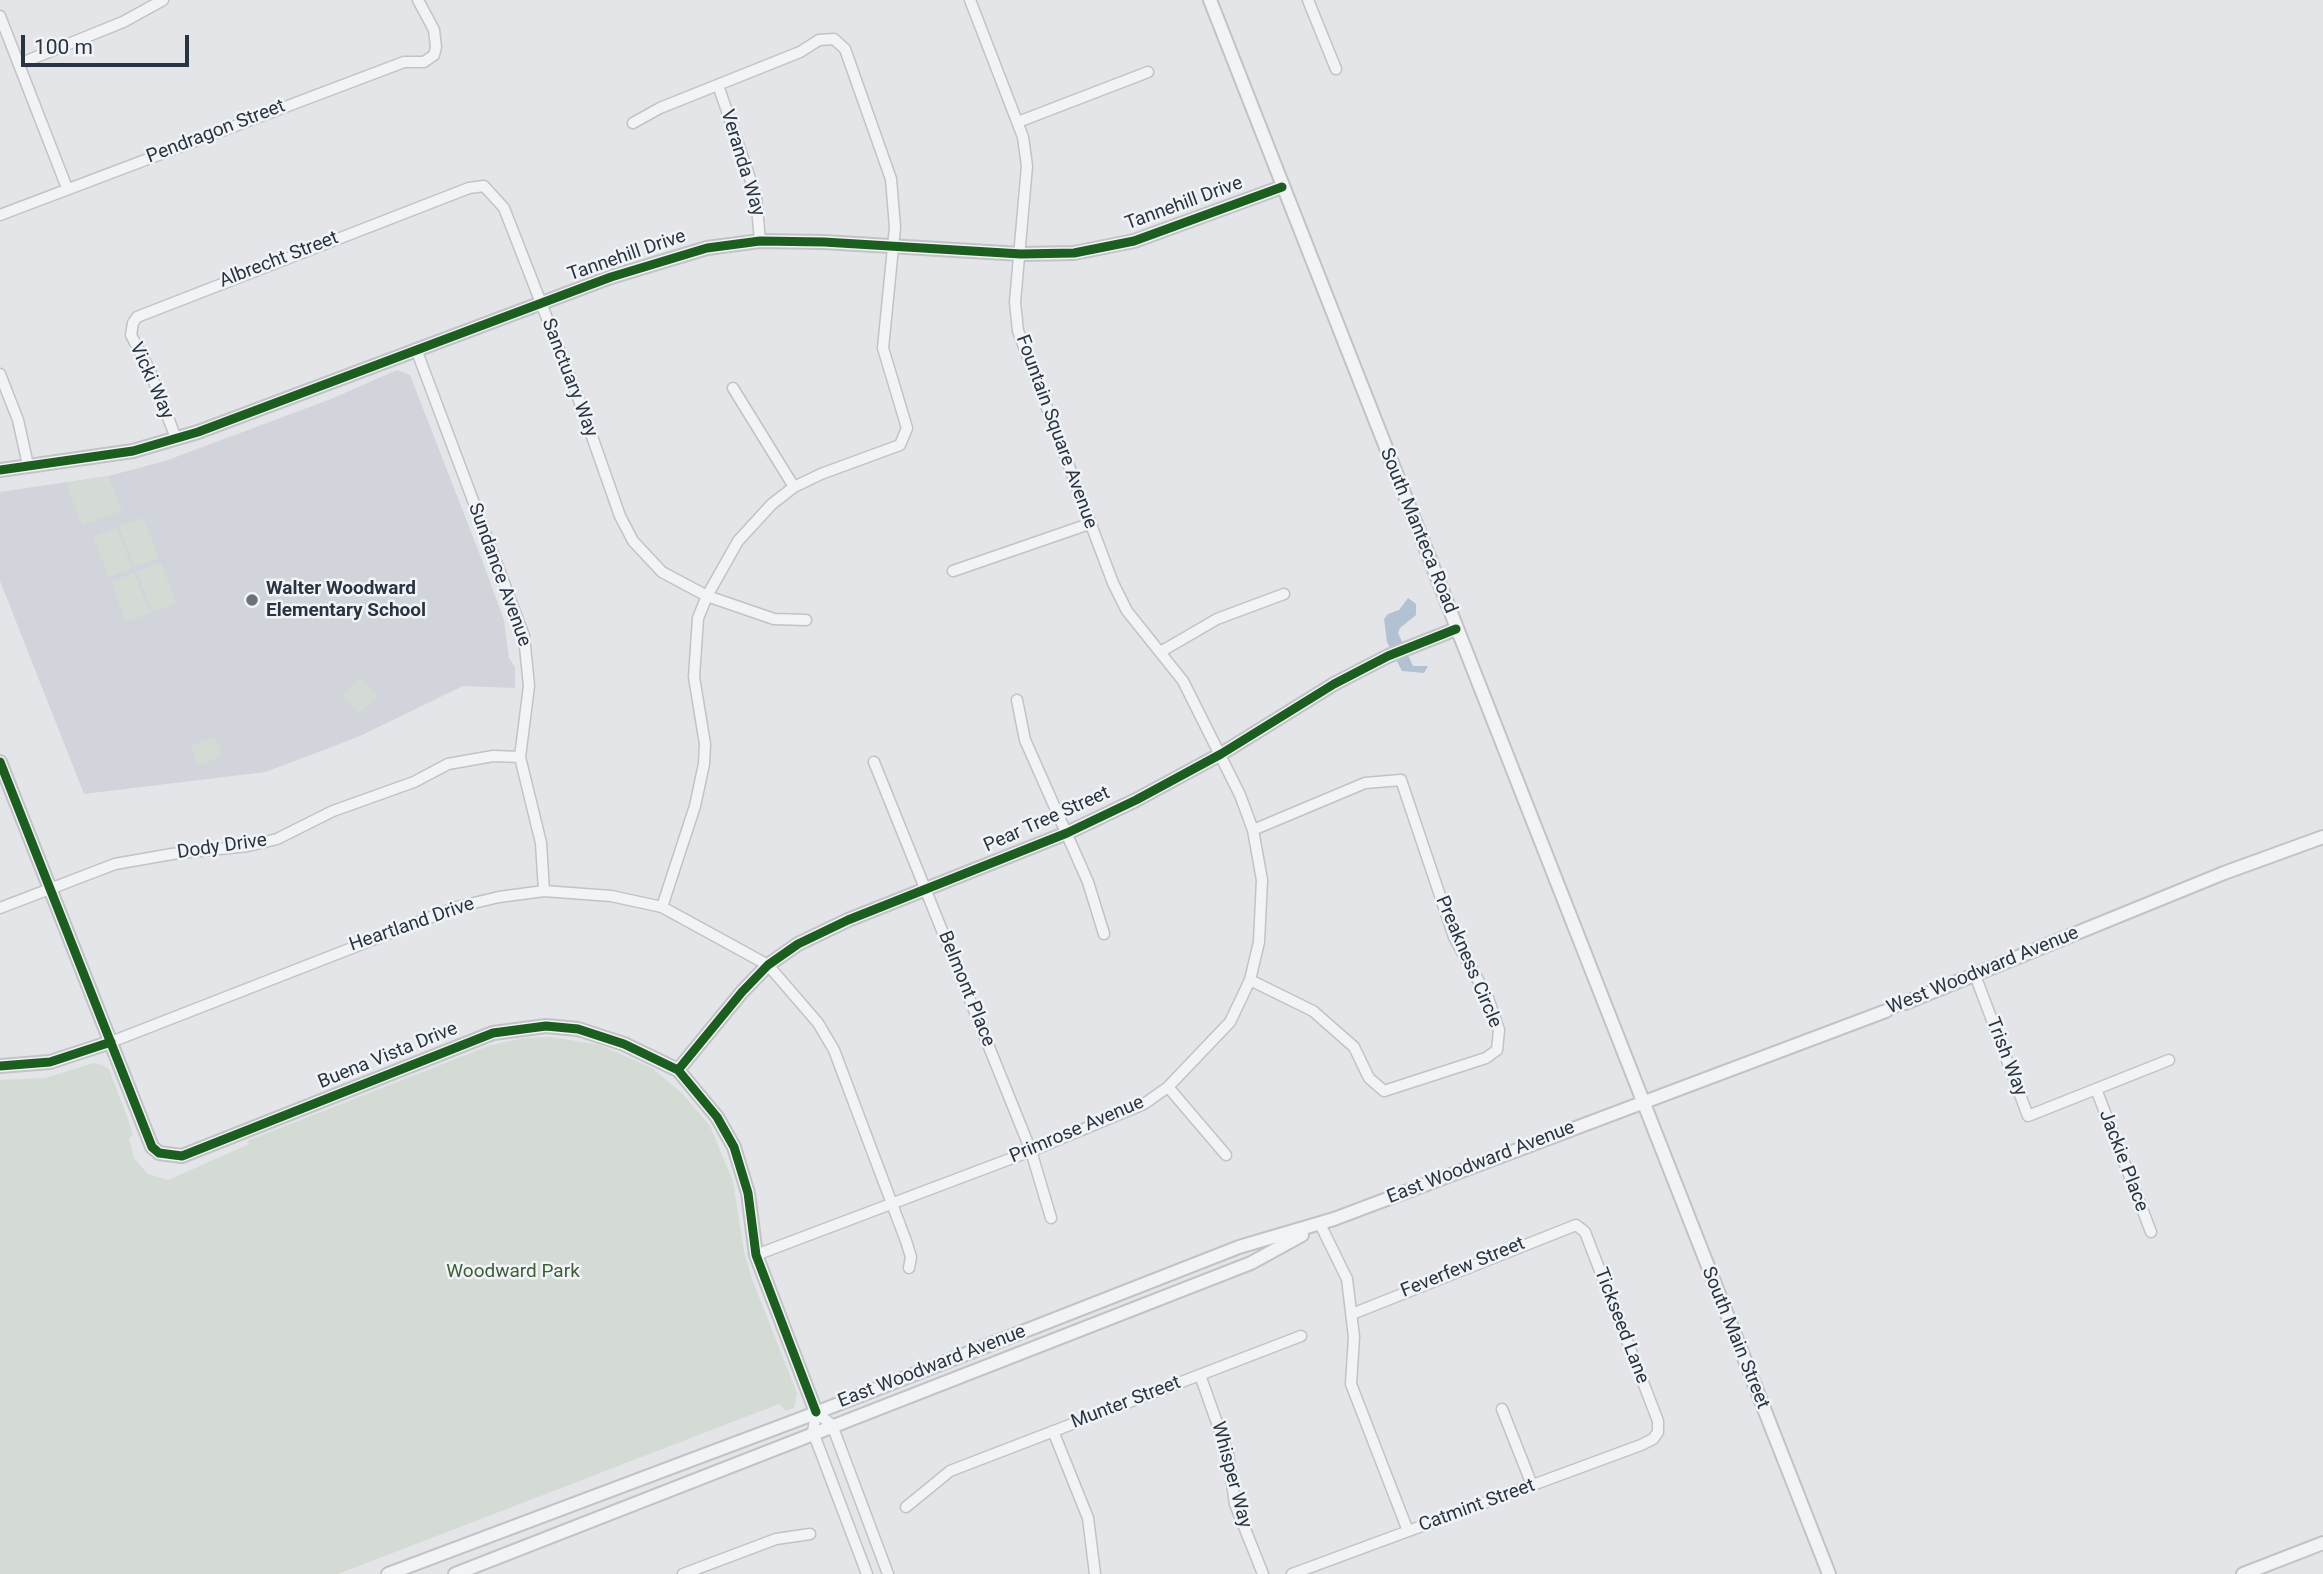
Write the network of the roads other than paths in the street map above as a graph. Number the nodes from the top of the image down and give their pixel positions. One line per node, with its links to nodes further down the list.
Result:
1 (163, 0): 7 (street)
2 (418, 0): 14 (street, Pendragon Street)
3 (970, 0): 11 (street, Fountain Square Avenue)
4 (1210, 0): 13 (street, South Manteca Road)
5 (1308, 0): 8 (street)
6 (0, 16): 7 (street)
7 (19, 64): 14 (street)
8 (1336, 69)
9 (1149, 72): 11 (street)
10 (718, 85): 12 (street); 17 (street, Veranda Way); 18 (street)
11 (1018, 122): 19 (street, Fountain Square Avenue)
12 (633, 123)
13 (1282, 187): 19 (street, Tannehill Drive); 34 (street, South Manteca Road)
14 (67, 188): 16 (street, Pendragon Street)
15 (429, 203): 20 (street, Sanctuary Way); 21 (street, Albrecht Street)
16 (0, 215)
17 (760, 241): 18 (street, Tannehill Drive); 20 (street, Tannehill Drive)
18 (893, 246): 19 (street, Tannehill Drive); 28 (street)
19 (1021, 254): 29 (street, Fountain Square Avenue)
20 (541, 305): 22 (street, Tannehill Drive); 32 (street, Sanctuary Way)
21 (133, 323): 25 (street, Vicki Way)
22 (416, 349): 25 (street, Tannehill Drive); 38 (street, Sundance Avenue)
23 (0, 374): 26 (street)
24 (733, 388): 28 (street)
25 (176, 438): 26 (street, Tannehill Drive)
26 (28, 465): 27 (street, Tannehill Drive)
27 (0, 470)
28 (794, 487): 32 (street)
29 (1089, 524): 30 (street); 35 (street, Fountain Square Avenue)
30 (954, 571)
31 (1284, 594): 35 (street)
32 (707, 596): 33 (street, Sanctuary Way); 47 (street)
33 (806, 620)
34 (1457, 628): 37 (street, Pear Tree Street); 61 (street, South Manteca Road)
35 (1162, 651): 37 (street, Fountain Square Avenue)
36 (1017, 700): 42 (street)
37 (1221, 754): 41 (street, Primrose Avenue); 42 (street, Pear Tree Street)
38 (520, 757): 44 (street, Dody Drive); 46 (street, Sundance Avenue)
39 (0, 762): 44 (street, Buena Vista Drive)
40 (874, 762): 45 (street, Belmont Place)
41 (1253, 830): 52 (street, Primrose Avenue); 52 (street, Preakness Circle)
42 (1067, 833): 45 (street, Pear Tree Street); 49 (street)
43 (2323, 837): 51 (street, West Woodward Avenue)
44 (51, 890): 48 (street, Dody Drive); 55 (street, Buena Vista Drive)
45 (926, 890): 50 (street, Pear Tree Street); 62 (street, Belmont Place)
46 (544, 891): 47 (street, Heartland Drive); 55 (street, Heartland Drive)
47 (662, 907): 50 (street, Heartland Drive)
48 (0, 908)
49 (1104, 934)
50 (768, 965): 58 (street, Pear Tree Street); 64 (street, Heartland Drive)
51 (1975, 975): 53 (street, West Woodward Avenue); 60 (street, Trish Way)
52 (1251, 980): 59 (street, Primrose Avenue)
53 (1905, 1003): 54 (street, West Woodward Avenue)
54 (1886, 1011): 61 (street, West Woodward Avenue)
55 (111, 1042): 57 (street, Heartland Drive); 58 (street, Buena Vista Drive)
56 (2169, 1060): 60 (street, Trish Way)
57 (0, 1066)
58 (678, 1070): 69 (street, Buena Vista Drive)
59 (1168, 1087): 62 (street, Primrose Avenue); 63 (street)
60 (2096, 1089): 68 (street, Jackie Place)
61 (1642, 1101): 66 (street, East Woodward Avenue); 93 (street, South Main Street)
62 (1031, 1151): 64 (street, Primrose Avenue); 65 (street, Belmont Place)
63 (1226, 1155)
64 (890, 1203): 69 (street, Primrose Avenue); 70 (street, Heartland Drive)
65 (1051, 1218)
66 (1320, 1224): 71 (street); 75 (street, East Woodward Avenue); 76 (street, East Woodward Avenue)
67 (1576, 1225): 71 (street, Feverfew Street); 79 (street, Tickseed Lane)
68 (2151, 1232)
69 (756, 1255): 75 (street, Buena Vista Drive)
70 (909, 1268)
71 (1352, 1314): 82 (street)
72 (1301, 1336): 73 (street, Munter Street)
73 (1199, 1375): 77 (street, Munter Street); 91 (street, Whisper Way)
74 (1502, 1409): 80 (street)
75 (816, 1412): 76 (street, Buena Vista Drive); 78 (street, Buena Vista Drive); 85 (street, East Woodward Avenue)
76 (832, 1425): 78 (street, East Woodward Avenue); 89 (street)
77 (1053, 1431): 81 (street, Munter Street); 90 (street)
78 (813, 1432): 86 (street, East Woodward Avenue); 88 (street, Buena Vista Drive)
79 (1658, 1432): 80 (street, Catmint Street)
80 (1532, 1485): 82 (street, Catmint Street)
81 (906, 1507)
82 (1408, 1531): 92 (street, Catmint Street)
83 (810, 1534): 87 (street)
84 (2323, 1543): 94 (street)
85 (388, 1574)
86 (455, 1574)
87 (684, 1574)
88 (867, 1574)
89 (888, 1574)
90 (1095, 1574)
91 (1262, 1574)
92 (1292, 1574)
93 (1829, 1574)
94 (2243, 1574)

